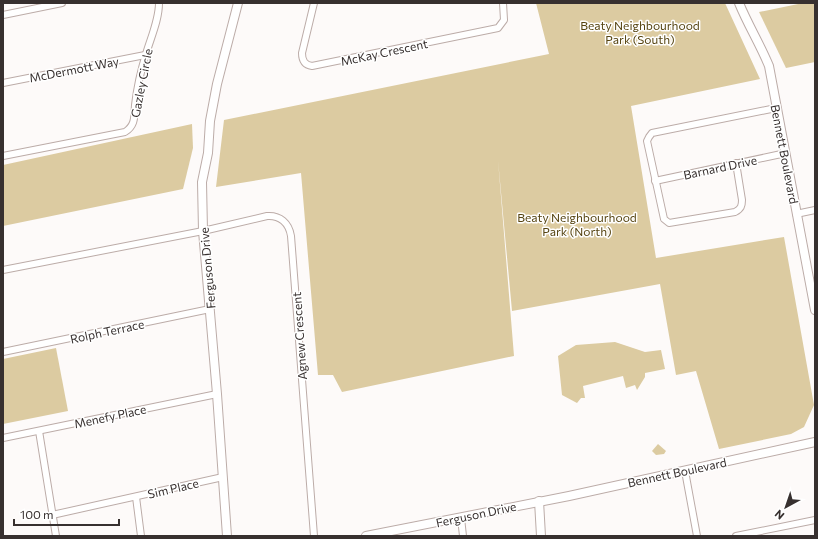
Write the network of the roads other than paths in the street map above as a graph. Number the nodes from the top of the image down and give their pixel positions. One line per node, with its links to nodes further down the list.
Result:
1 (59, 3): 7 (street)
2 (159, 3): 8 (street, Gazley Circle)
3 (238, 3): 17 (street, Ferguson Drive)
4 (314, 3): 5 (street, McKay Crescent)
5 (503, 3)
6 (739, 3): 10 (street, Bennett Boulevard)
7 (3, 15)
8 (145, 55): 9 (street, McDermott Way); 12 (street, Gazley Circle)
9 (3, 83)
10 (776, 108): 11 (street, Bennett Boulevard); 14 (street)
11 (786, 153): 13 (street, Barnard Drive); 16 (street, Bennett Boulevard)
12 (3, 156)
13 (736, 163): 14 (street, Barnard Drive); 14 (street)
14 (655, 181)
15 (815, 210): 16 (street)
16 (796, 214): 19 (street, Bennett Boulevard)
17 (203, 231): 18 (street); 20 (street, Ferguson Drive); 39 (street, Agnew Crescent)
18 (3, 270)
19 (812, 281): 21 (street, Bennett Boulevard)
20 (210, 310): 22 (street, Rolph Terrace); 23 (street, Ferguson Drive)
21 (815, 310)
22 (3, 352)
23 (217, 394): 24 (street, Menefy Place); 28 (street, Ferguson Drive)
24 (39, 431): 25 (street, Menefy Place); 31 (street)
25 (3, 438)
26 (815, 442): 27 (street, Bennett Boulevard)
27 (685, 471): 30 (street, Bennett Boulevard); 43 (street)
28 (223, 477): 29 (street, Sim Place); 38 (street, Ferguson Drive)
29 (136, 496): 31 (street, Sim Place); 37 (street)
30 (539, 502): 32 (street, Ferguson Drive); 42 (street)
31 (52, 515): 36 (street)
32 (461, 518): 35 (street, Ferguson Drive); 41 (street)
33 (815, 520): 34 (street)
34 (764, 533): 44 (street)
35 (390, 534): 40 (street, Ferguson Drive)
36 (56, 536)
37 (141, 536)
38 (227, 536)
39 (314, 536)
40 (366, 536)
41 (463, 536)
42 (541, 536)
43 (697, 536)
44 (736, 536)

